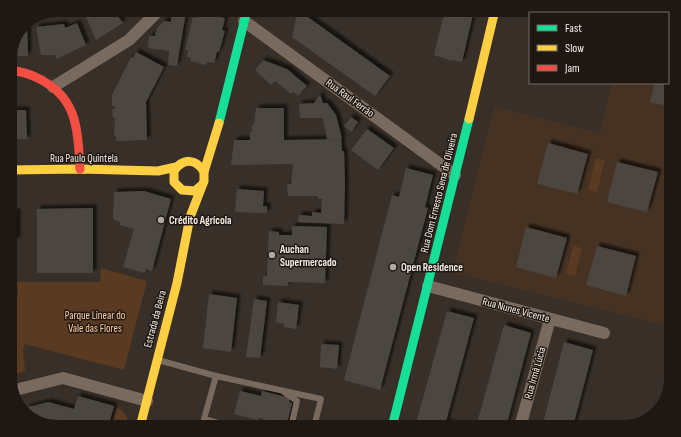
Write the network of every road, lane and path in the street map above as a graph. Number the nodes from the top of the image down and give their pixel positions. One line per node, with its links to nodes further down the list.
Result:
1 (152, 17): 6 (street)
2 (245, 17): 7 (street, Estrada da Beira)
3 (246, 17): 14 (street, Rua Raul Ferrão)
4 (493, 17): 14 (street, Rua Dom Ernesto Sena de Oliveira)
5 (17, 72): 6 (street)
6 (53, 87): 10 (street)
7 (216, 134): 8 (street); 13 (street, Estrada da Beira)
8 (190, 160): 9 (street); 13 (street)
9 (176, 166): 12 (street, Rua Paulo Quintela); 15 (street)
10 (80, 169): 11 (street, Rua Paulo Quintela); 12 (street, Rua Paulo Quintela)
11 (17, 170)
12 (158, 171): 15 (street)
13 (204, 172): 16 (street, Estrada da Beira)
14 (455, 175): 19 (street, Rua Dom Ernesto Sena de Oliveira)
15 (174, 182): 17 (street, Estrada da Beira)
16 (202, 185): 17 (street); 18 (street, Estrada da Beira)
17 (184, 197): 18 (street, Estrada da Beira)
18 (190, 217): 22 (street, Estrada da Beira)
19 (428, 286): 20 (street, Rua Nunes Vicente); 31 (street, Rua Dom Ernesto Sena de Oliveira)
20 (550, 319): 21 (street, Rua Nunes Vicente); 32 (street, Rua Irmã Lúcia)
21 (604, 333)
22 (157, 359): 23 (lane); 26 (street, Estrada da Beira)
23 (216, 376): 25 (lane); 28 (lane)
24 (18, 389): 26 (street)
25 (283, 392): 29 (lane); 30 (lane)
26 (147, 401): 27 (street, Estrada da Beira)
27 (142, 420)
28 (208, 420)
29 (293, 420)
30 (316, 420)
31 (394, 420)
32 (522, 420)

